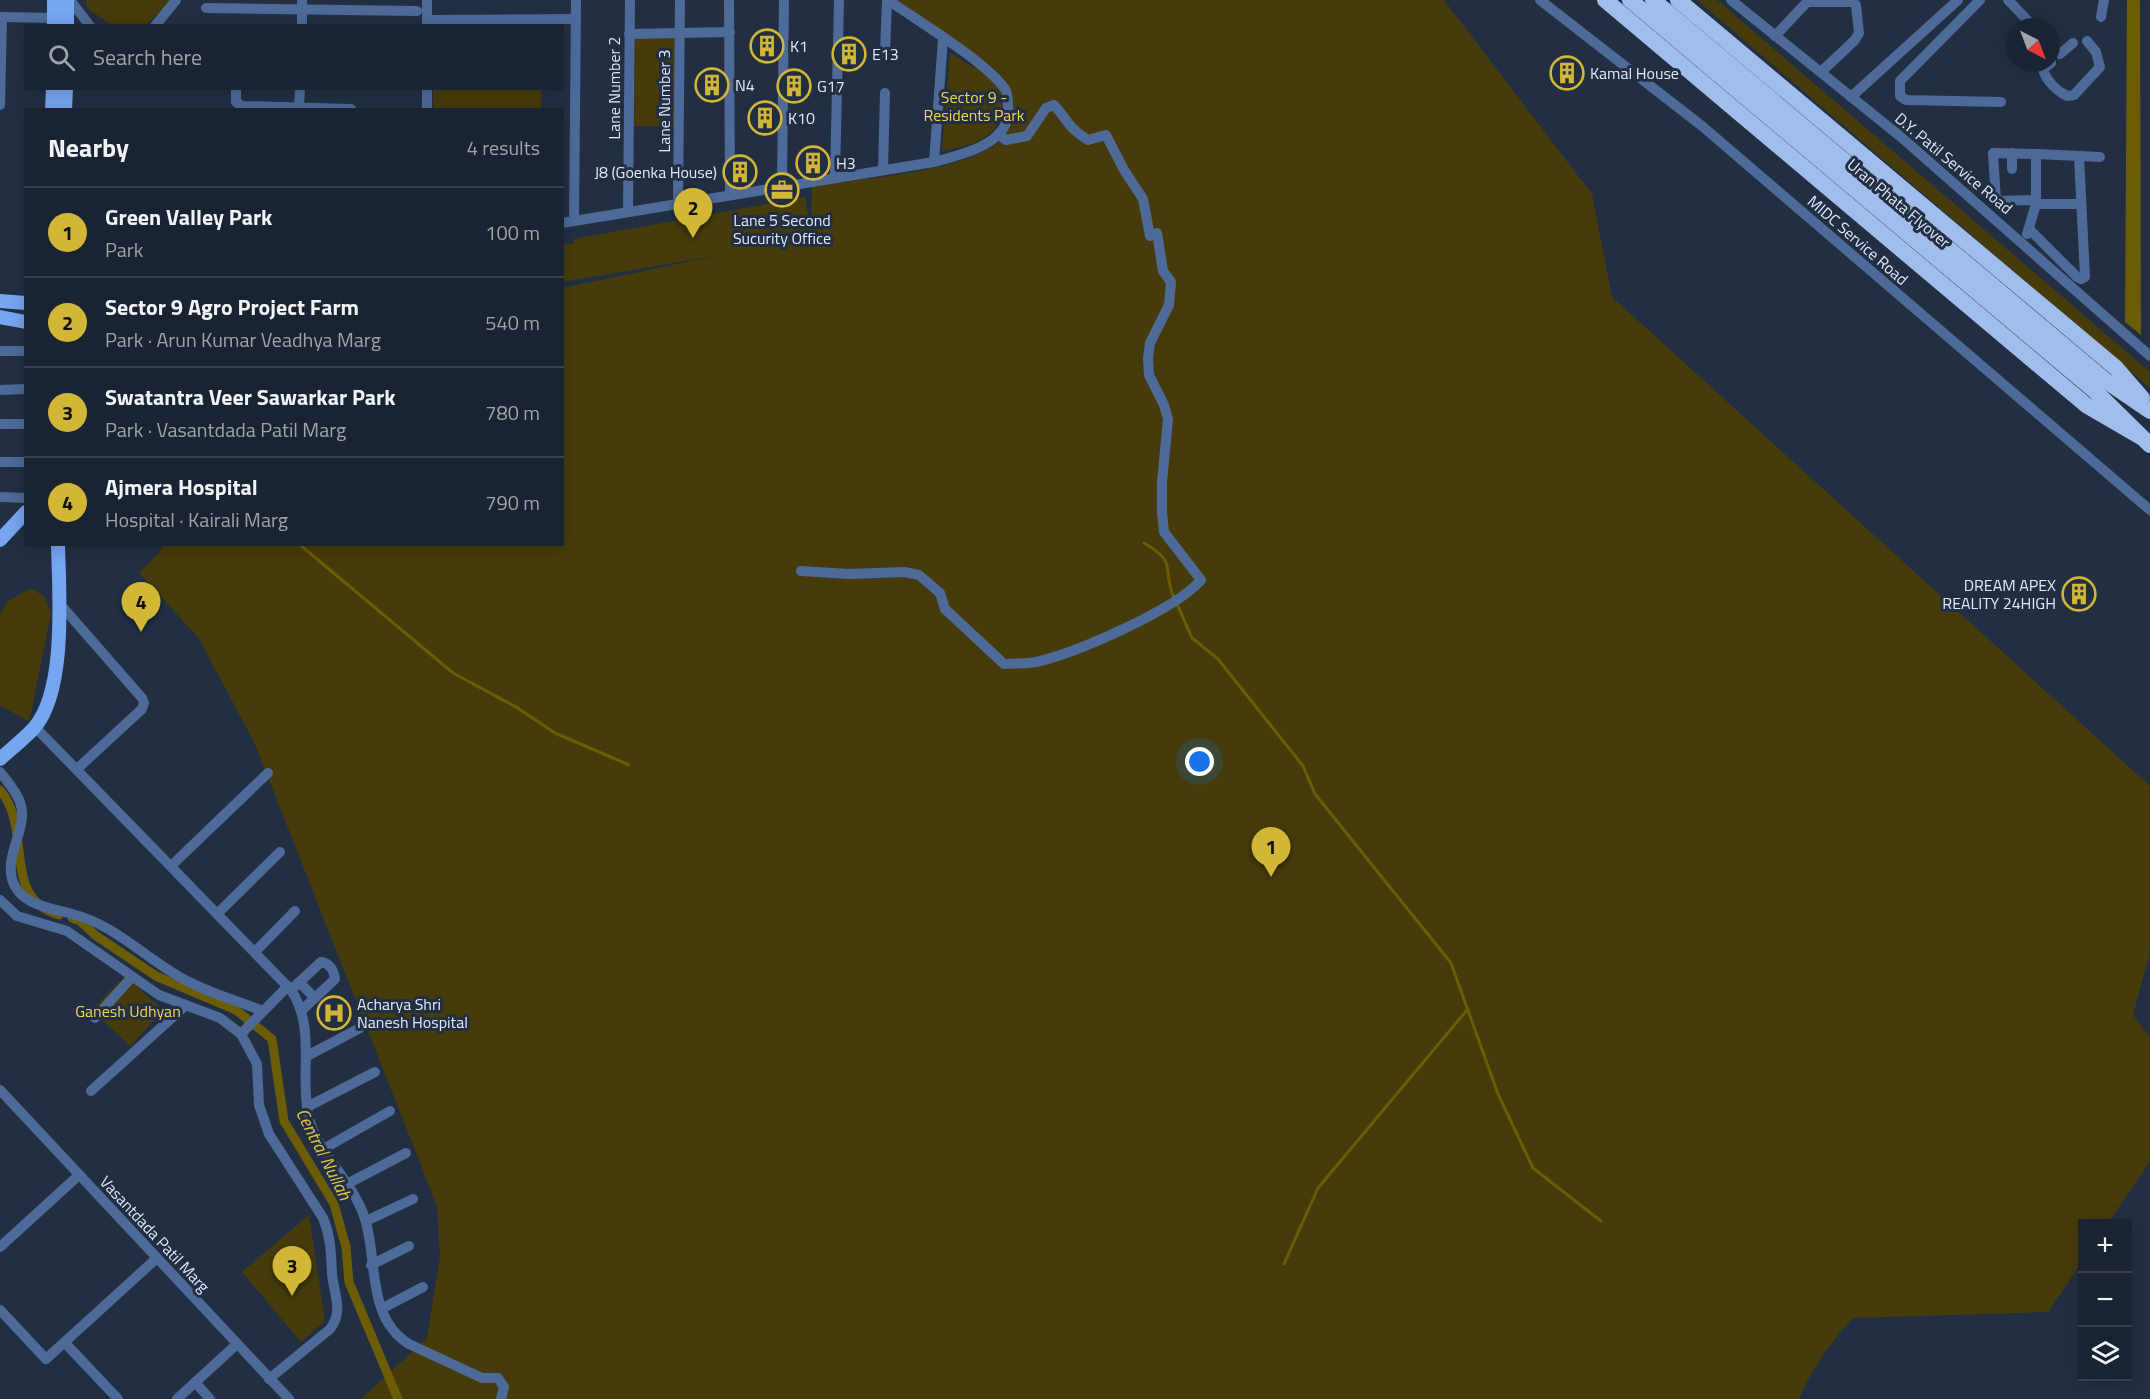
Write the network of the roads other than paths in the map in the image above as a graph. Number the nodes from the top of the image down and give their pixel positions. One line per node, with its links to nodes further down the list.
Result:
1 (54, 0): 29 (main road)
2 (68, 0): 29 (main road); 31 (street)
3 (177, 0): 32 (street)
4 (427, 0): 30 (street)
5 (576, 0): 28 (street)
6 (630, 0): 36 (street, Lane Number 2)
7 (680, 0): 34 (street, Lane Number 3)
8 (729, 0): 35 (street)
9 (784, 0): 68 (street)
10 (839, 0): 67 (street)
11 (887, 0): 39 (street); 41 (street)
12 (1540, 0): 95 (street, MIDC Service Road)
13 (1605, 0): 90 (highway)
14 (1630, 0): 77 (highway, Uran Phata Flyover)
15 (1653, 0): 77 (highway, Uran Phata Flyover)
16 (1678, 0): 87 (highway)
17 (1731, 0): 37 (street, D.Y. Patil Service Road)
18 (1958, 0): 51 (street)
19 (1980, 0): 52 (street)
20 (2008, 0): 27 (street)
21 (2104, 0): 26 (street)
22 (302, 5): 23 (street); 24 (street); 33 (street)
23 (206, 8)
24 (417, 11)
25 (1, 17): 29 (street); 53 (street)
26 (2101, 17)
27 (2025, 18)
28 (576, 20): 30 (street); 61 (street)
29 (60, 22)
30 (427, 23)
31 (88, 24)
32 (157, 24)
33 (302, 24)
34 (679, 32): 35 (street); 36 (street); 71 (street, Lane Number 3)
35 (730, 32): 69 (street)
36 (629, 34): 73 (street, Lane Number 2)
37 (1775, 36): 43 (street, D.Y. Patil Service Road); 43 (street)
38 (2090, 38): 44 (street)
39 (944, 39): 58 (street); 64 (street)
40 (2073, 43): 42 (street)
41 (885, 53)
42 (2060, 54)
43 (1821, 72): 51 (street, D.Y. Patil Service Road)
44 (2044, 72)
45 (53, 90): 54 (main road)
46 (66, 90): 55 (main road)
47 (236, 90): 56 (street)
48 (300, 90): 56 (street)
49 (427, 90): 57 (street)
50 (885, 93): 65 (street)
51 (1851, 97): 76 (street, D.Y. Patil Service Road)
52 (2001, 102)
53 (0, 105)
54 (52, 108)
55 (65, 108)
56 (299, 108)
57 (427, 108)
58 (998, 134): 64 (street); 99 (street)
59 (2012, 153): 60 (street); 66 (street); 70 (street)
60 (2036, 153): 62 (street); 70 (street)
61 (568, 154): 74 (street)
62 (2079, 156): 63 (street); 72 (street)
63 (2100, 157)
64 (934, 162): 65 (street)
65 (883, 169): 67 (street)
66 (2012, 169)
67 (836, 176): 68 (street)
68 (782, 185): 69 (street)
69 (730, 194): 71 (street)
70 (2036, 202): 72 (street); 75 (street)
71 (678, 203): 73 (street)
72 (2079, 204): 75 (street)
73 (628, 212): 74 (street)
74 (568, 222)
75 (2029, 228): 76 (street)
76 (2024, 243): 84 (street, D.Y. Patil Service Road)
77 (1976, 282): 87 (highway, Uran Phata Flyover); 90 (highway, Uran Phata Flyover)
78 (0, 301): 79 (main road)
79 (24, 303)
80 (0, 317): 81 (main road)
81 (24, 322)
82 (0, 351): 83 (street)
83 (24, 351)
84 (2150, 356)
85 (24, 389): 86 (street)
86 (0, 390)
87 (2150, 409)
88 (0, 424): 89 (street)
89 (24, 424)
90 (2145, 441)
91 (0, 462): 92 (street)
92 (24, 462)
93 (0, 497): 94 (street)
94 (24, 498)
95 (2150, 510)
96 (24, 514): 97 (main road)
97 (0, 540)
98 (58, 546): 100 (main road)
99 (801, 571)
100 (59, 603): 101 (main road); 103 (street)
101 (35, 727): 102 (main road); 103 (street)
102 (0, 759)
103 (77, 769): 107 (street)
104 (0, 772): 117 (street)
105 (268, 773): 107 (street)
106 (280, 852): 110 (street)
107 (171, 866): 110 (street)
108 (0, 902): 112 (street)
109 (295, 911): 111 (street)
110 (217, 914): 111 (street)
111 (255, 952): 113 (street)
112 (132, 977): 115 (street); 118 (street)
113 (293, 986): 114 (street); 114 (street); 116 (street); 117 (street)
114 (315, 998): 116 (street)
115 (184, 1006): 120 (street); 124 (street)
116 (302, 1010): 121 (street)
117 (263, 1011): 120 (street)
118 (95, 1018)
119 (360, 1028): 121 (street)
120 (243, 1032): 142 (street)
121 (307, 1056): 125 (street)
122 (375, 1072): 125 (street)
123 (0, 1090): 129 (street, Vasantdada Patil Marg)
124 (91, 1091)
125 (307, 1107): 127 (street)
126 (390, 1111): 127 (street)
127 (325, 1148): 130 (street)
128 (406, 1153): 130 (street)
129 (79, 1175): 134 (street); 135 (street, Vasantdada Patil Marg)
130 (348, 1185): 132 (street)
131 (413, 1199): 132 (street)
132 (366, 1221): 136 (street)
133 (409, 1246): 136 (street)
134 (0, 1247)
135 (157, 1258): 140 (street); 141 (street, Vasantdada Patil Marg)
136 (371, 1265): 138 (street)
137 (423, 1287): 138 (street)
138 (383, 1308): 148 (street)
139 (0, 1310): 140 (street)
140 (65, 1343): 144 (street)
141 (237, 1344): 142 (street, Vasantdada Patil Marg); 143 (street)
142 (269, 1379): 147 (street, Vasantdada Patil Marg)
143 (195, 1382): 145 (street); 146 (street)
144 (118, 1399)
145 (177, 1399)
146 (210, 1399)
147 (289, 1399)
148 (501, 1399)

